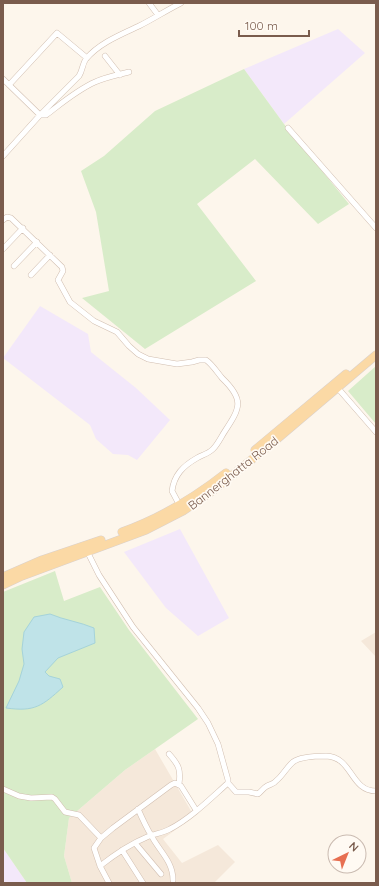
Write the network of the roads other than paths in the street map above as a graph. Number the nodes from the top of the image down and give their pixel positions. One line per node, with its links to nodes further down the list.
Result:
1 (149, 3): 3 (street)
2 (181, 3): 3 (street)
3 (158, 15): 5 (street)
4 (105, 56): 7 (street)
5 (87, 58): 9 (street); 10 (street)
6 (129, 72): 7 (street)
7 (120, 74): 10 (street)
8 (3, 79): 9 (street)
9 (9, 85): 10 (street)
10 (40, 115): 12 (street)
11 (288, 128): 15 (street)
12 (3, 156)
13 (3, 220): 14 (street)
14 (23, 228): 16 (street); 17 (street)
15 (376, 228)
16 (37, 242): 18 (street); 19 (street)
17 (3, 249)
18 (50, 255): 20 (street); 25 (street)
19 (14, 266)
20 (31, 275)
21 (376, 348): 23 (main road, Bannerghatta Road)
22 (376, 355): 23 (main road, Bannerghatta Road)
23 (336, 386): 24 (street); 25 (main road, Bannerghatta Road); 26 (main road, Bannerghatta Road)
24 (376, 432)
25 (180, 506): 27 (main road, Bannerghatta Road)
26 (88, 551): 28 (main road, Bannerghatta Road); 30 (street)
27 (3, 577)
28 (3, 585)
29 (169, 754): 31 (street)
30 (228, 783): 33 (street); 35 (street)
31 (179, 784): 34 (street); 35 (street)
32 (3, 789): 37 (street)
33 (376, 791)
34 (138, 809): 36 (street); 37 (street)
35 (196, 810): 36 (street)
36 (151, 835): 38 (street); 42 (street)
37 (101, 838): 40 (street)
38 (135, 843): 39 (street); 41 (street)
39 (122, 850): 40 (street); 44 (street)
40 (100, 866): 43 (street)
41 (161, 874)
42 (173, 880)
43 (109, 883)
44 (143, 883)

